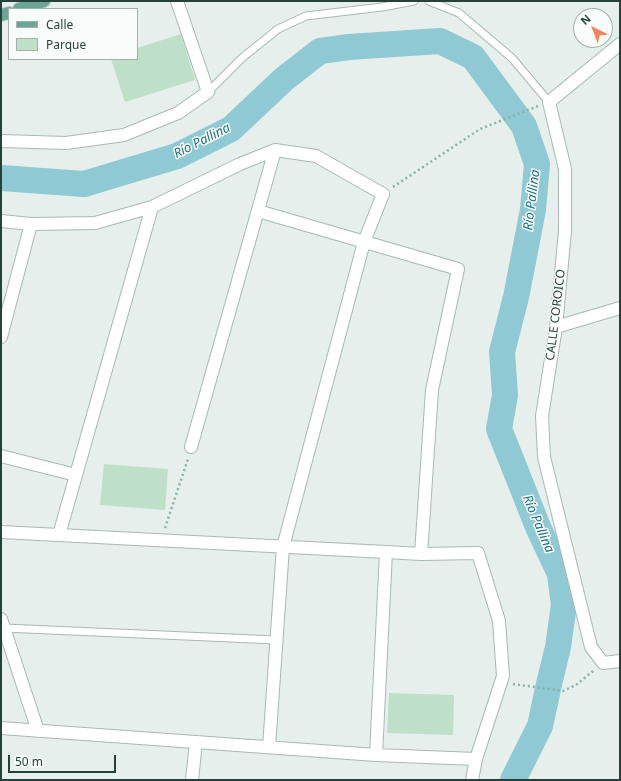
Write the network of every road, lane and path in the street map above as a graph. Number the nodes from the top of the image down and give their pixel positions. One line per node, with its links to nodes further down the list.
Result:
1 (44, 1): 5 (main road)
2 (177, 1): 7 (street)
3 (414, 1): 7 (lane)
4 (429, 1): 8 (lane, CALLE COROICO)
5 (23, 5)
6 (620, 44): 8 (street)
7 (208, 92): 10 (street)
8 (549, 102): 19 (street, CALLE COROICO)
9 (533, 108): 12 (path)
10 (1, 141)
11 (275, 150): 12 (street); 13 (street); 14 (street)
12 (383, 194): 17 (street)
13 (152, 207): 16 (street); 23 (street)
14 (258, 211): 17 (street); 21 (street)
15 (1, 221): 16 (street)
16 (31, 224): 20 (street)
17 (364, 242): 27 (street); 29 (street)
18 (620, 308): 19 (street)
19 (556, 327): 33 (street, CALLE COROICO)
20 (1, 337)
21 (191, 447): 26 (path)
22 (1, 456): 23 (street)
23 (76, 475): 25 (street)
24 (1, 532): 25 (street)
25 (59, 535): 26 (street)
26 (161, 541): 27 (street)
27 (283, 547): 28 (street); 31 (street)
28 (386, 552): 29 (street); 39 (street)
29 (421, 554): 40 (street)
30 (2, 623): 31 (lane); 36 (street)
31 (276, 640): 38 (street)
32 (620, 661): 33 (street)
33 (603, 663): 34 (path)
34 (510, 684)
35 (1, 728): 36 (street)
36 (38, 731): 37 (street)
37 (196, 742): 38 (street); 41 (street)
38 (269, 747): 39 (street)
39 (376, 754): 40 (street)
40 (476, 759): 42 (street)
41 (192, 780)
42 (472, 780)

